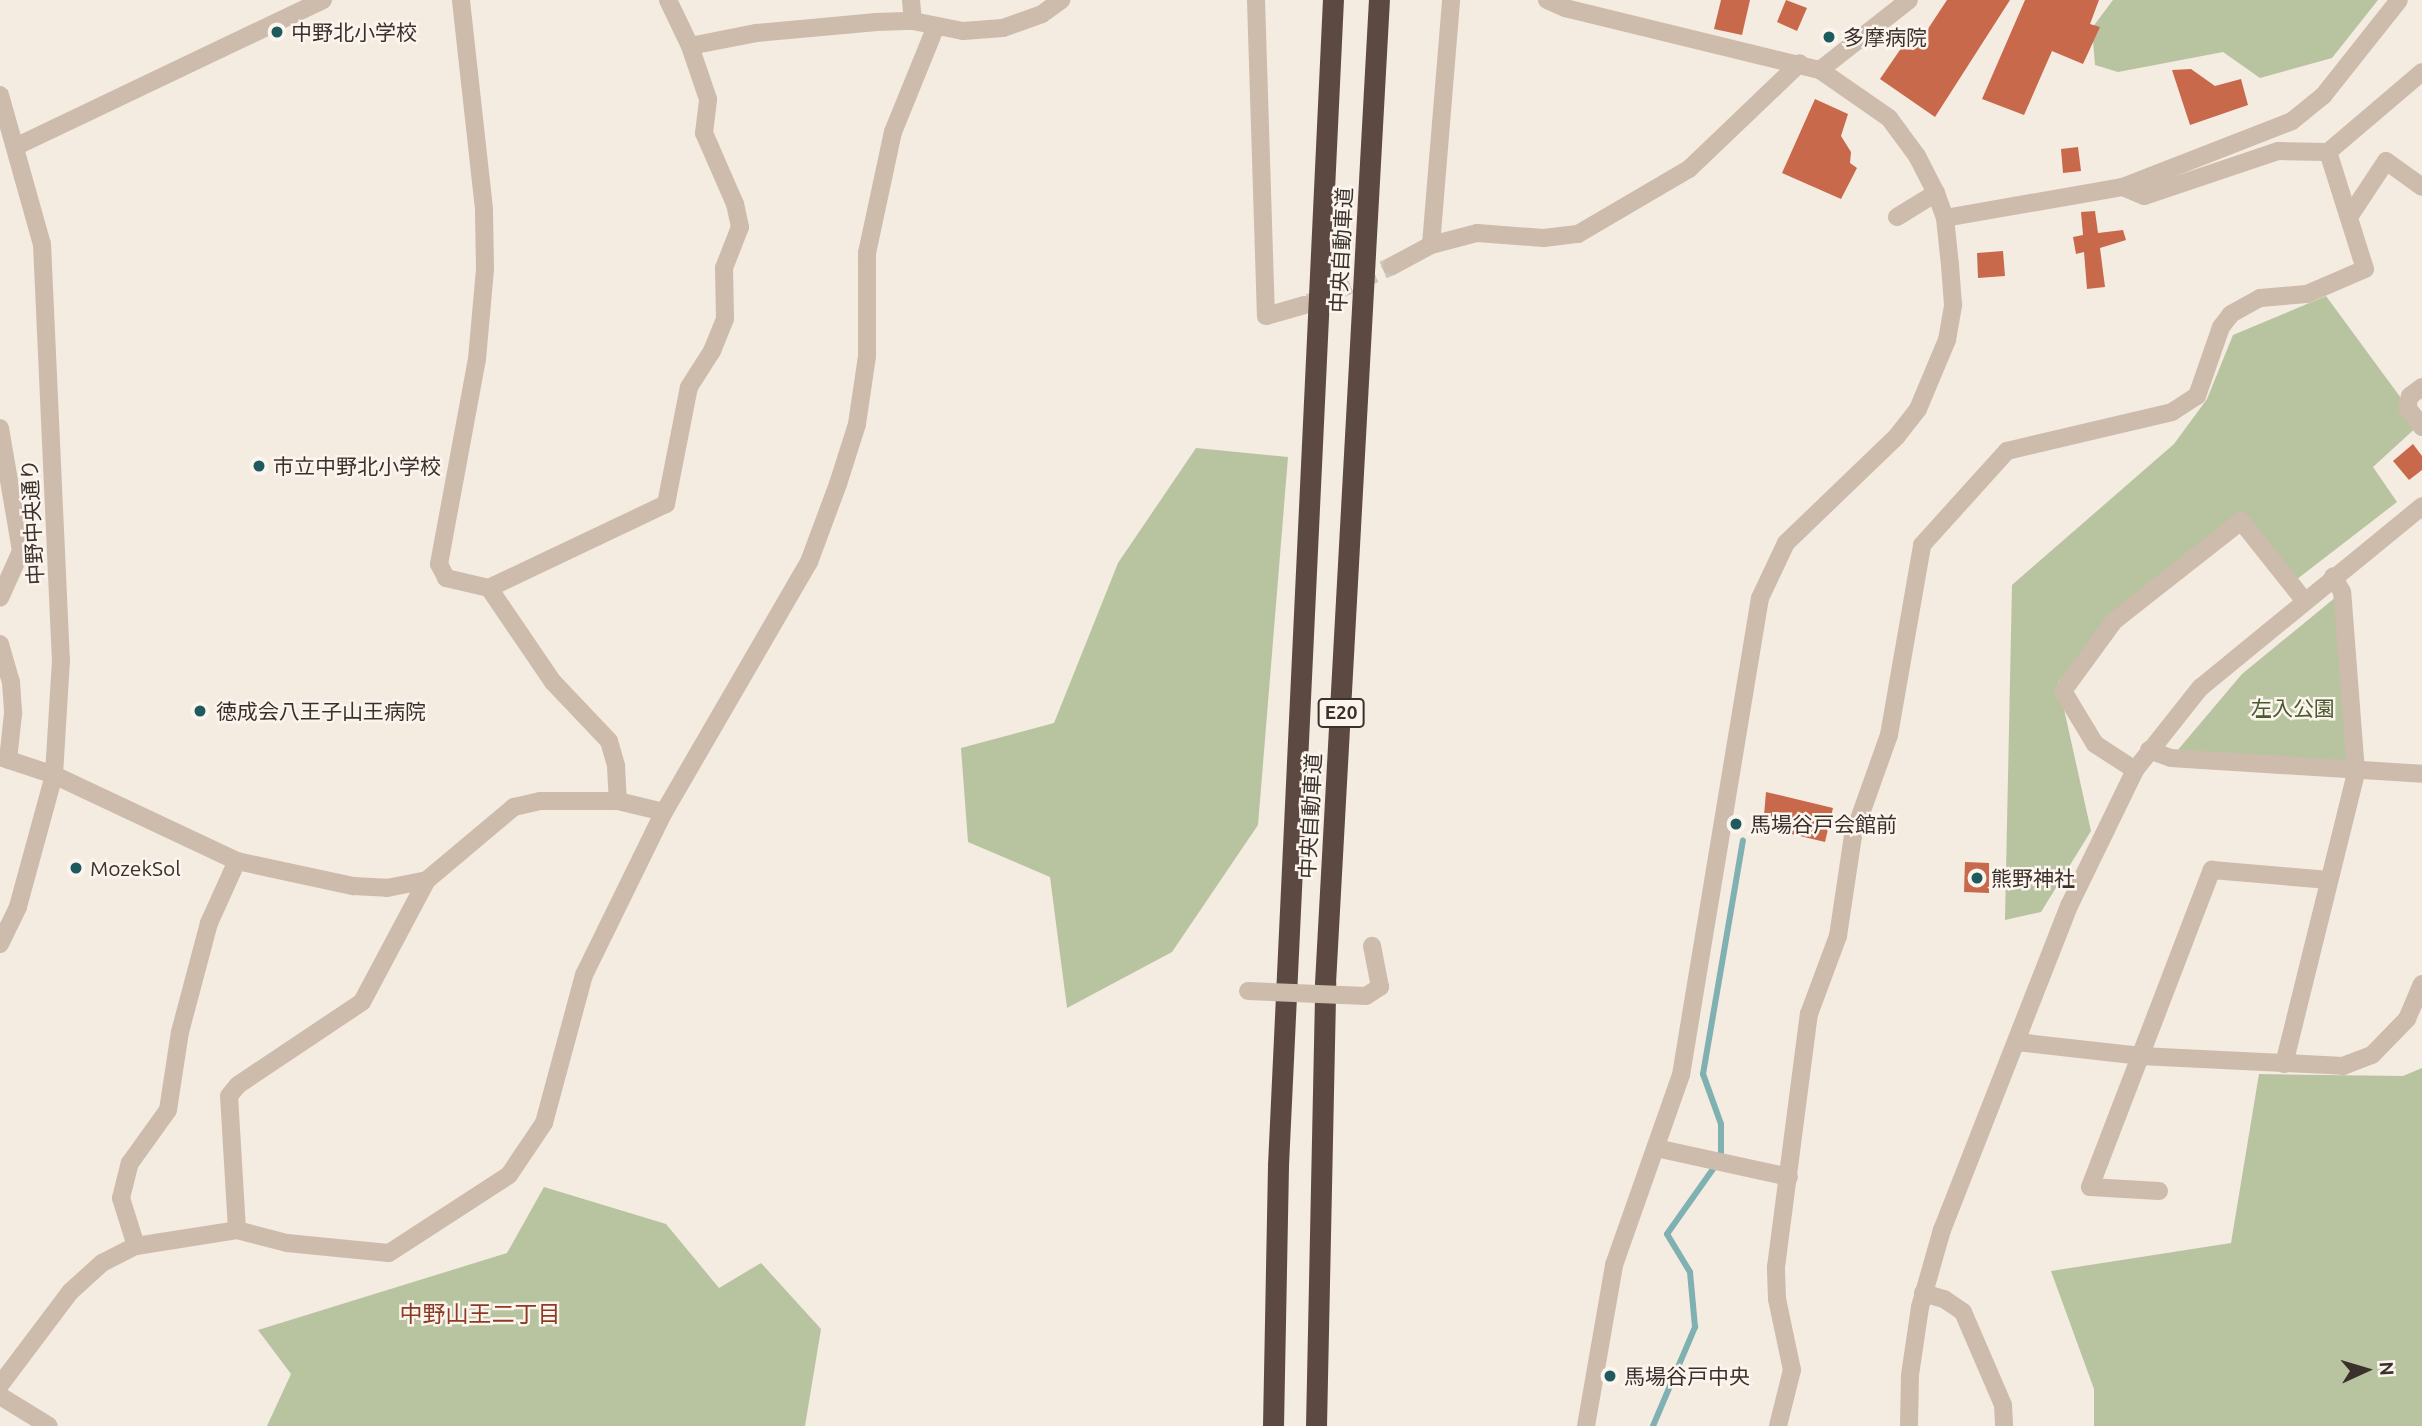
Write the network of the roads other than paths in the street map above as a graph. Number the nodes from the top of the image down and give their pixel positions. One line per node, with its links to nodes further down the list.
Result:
1 (323, 0): 20 (street)
2 (461, 0): 36 (street)
3 (668, 0): 15 (street)
4 (911, 0): 13 (street)
5 (1061, 0): 14 (street)
6 (1256, 0): 30 (street)
7 (1333, 0): 68 (highway, 中央自動車道 / E20)
8 (1379, 0): 69 (highway, 中央自動車道 / E20)
9 (1451, 0): 28 (street)
10 (1547, 0): 16 (street)
11 (1909, 0): 17 (street)
12 (2399, 0): 22 (street)
13 (914, 21): 14 (street); 15 (street)
14 (936, 26): 47 (street)
15 (690, 46): 36 (street)
16 (1800, 63): 17 (street); 28 (street)
17 (1820, 70): 24 (street)
18 (2422, 72): 21 (street)
19 (0, 94): 20 (street, 中野中央通り)
20 (17, 146): 45 (street, 中野中央通り)
21 (2328, 152): 22 (street); 26 (street)
22 (2123, 187): 27 (street)
23 (2422, 187): 26 (street)
24 (1936, 193): 25 (street); 27 (street)
25 (1896, 217)
26 (2349, 217): 59 (street)
27 (1945, 218): 58 (street)
28 (1430, 246): 29 (street)
29 (1392, 266)
30 (1304, 305)
31 (2422, 387): 32 (street)
32 (2422, 427)
33 (0, 428): 37 (street)
34 (2422, 506): 35 (street)
35 (2333, 576): 38 (street); 43 (street)
36 (489, 588): 46 (street)
37 (0, 598)
38 (2303, 599): 40 (street); 42 (street)
39 (0, 644): 41 (street)
40 (2149, 750): 42 (street); 43 (street)
41 (4, 758): 45 (street)
42 (2135, 770): 55 (street)
43 (2356, 772): 44 (street); 50 (street)
44 (2422, 774)
45 (54, 775): 48 (street); 51 (street, 中野中央通り)
46 (618, 802): 47 (street); 49 (street)
47 (664, 812): 61 (street)
48 (237, 861): 49 (street); 62 (street)
49 (427, 880): 61 (street)
50 (2329, 880): 56 (street); 57 (street)
51 (1, 940)
52 (1372, 946): 54 (street, bridge)
53 (2422, 984): 57 (street)
54 (1248, 991)
55 (2017, 1042): 56 (street); 63 (street)
56 (2141, 1056): 57 (street); 60 (street)
57 (2284, 1064)
58 (1656, 1148): 59 (street); 70 (street)
59 (1789, 1177): 71 (street)
60 (2159, 1191)
61 (237, 1230): 62 (street)
62 (136, 1246): 64 (street)
63 (1923, 1293): 72 (street); 73 (street)
64 (7, 1362): 65 (street)
65 (0, 1385)
66 (0, 1396): 67 (street)
67 (49, 1426)
68 (1273, 1426)
69 (1316, 1426)
70 (1586, 1426)
71 (1777, 1426)
72 (1909, 1426)
73 (2004, 1426)

